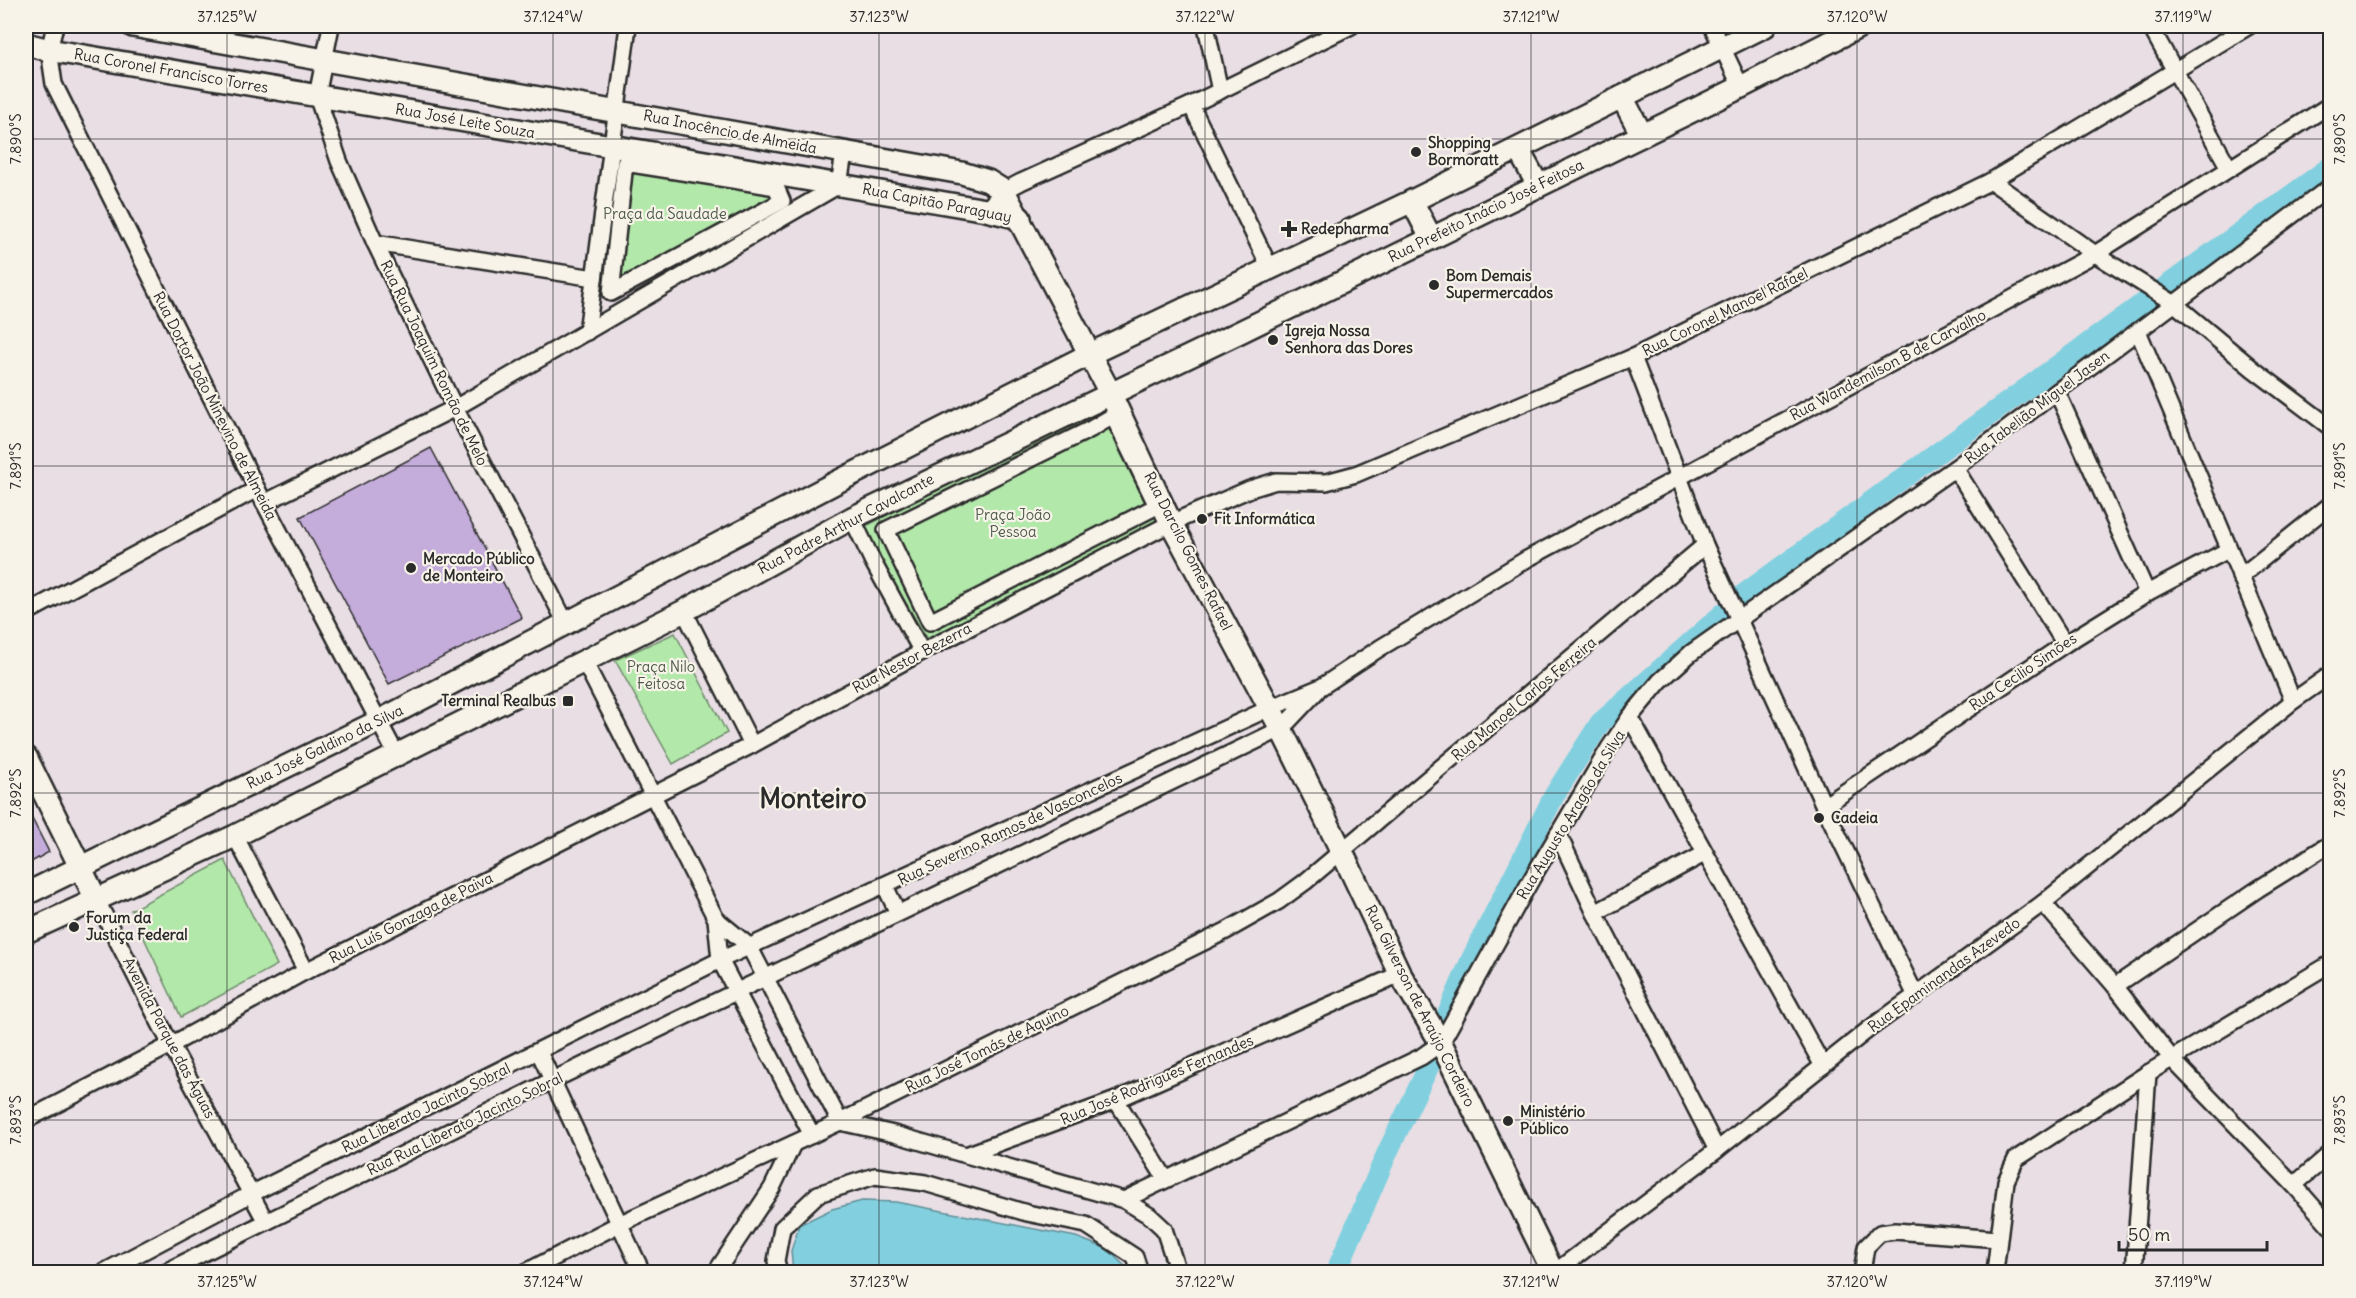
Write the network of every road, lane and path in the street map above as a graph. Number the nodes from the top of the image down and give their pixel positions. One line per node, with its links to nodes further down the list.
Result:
1 (55, 26): 14 (street)
2 (133, 26): 15 (main road)
3 (331, 26): 15 (street)
4 (628, 26): 23 (street)
5 (1206, 26): 18 (street)
6 (1351, 26): 18 (street)
7 (1712, 26): 13 (street)
8 (1765, 26): 13 (main road)
9 (1859, 26): 17 (main road, Rua Prefeito Inácio José Feitosa)
10 (2150, 26): 16 (street)
11 (2249, 26): 16 (street, Rua Coronel Manoel Rafael)
12 (26, 44): 14 (main road, Rua Coronel Francisco Torres)
13 (1722, 46): 17 (street); 20 (main road)
14 (49, 50): 19 (main road, Rua Coronel Francisco Torres); 54 (street, Rua Dortor João Minevino de Almeida)
15 (324, 59): 19 (street); 23 (main road)
16 (2174, 70): 28 (street); 29 (street, Rua Coronel Manoel Rafael)
17 (1741, 87): 24 (main road, Rua Prefeito Inácio José Feitosa)
18 (1220, 91): 21 (street)
19 (317, 96): 25 (main road, Rua José Leite Souza); 39 (street, Rua Rua Joaquim Romão de Melo)
20 (1622, 97): 24 (main road); 26 (main road)
21 (1191, 105): 33 (street); 41 (street)
22 (2331, 105): 28 (street, Rua Wandemilson B de Carvalho)
23 (616, 110): 25 (street); 27 (main road, Rua Inocêncio de Almeida)
24 (1642, 135): 31 (main road, Rua Prefeito Inácio José Feitosa)
25 (612, 146): 30 (main road, Rua José Leite Souza); 42 (street)
26 (1518, 148): 31 (main road); 35 (main road)
27 (844, 153): 30 (street); 33 (main road, Rua Capitão Paraguay)
28 (2229, 168): 40 (street, Rua Wandemilson B de Carvalho)
29 (1991, 181): 40 (street); 47 (street, Rua Coronel Manoel Rafael)
30 (839, 185): 36 (main road, Rua Capitão Paraguay); 45 (street)
31 (1538, 186): 38 (main road, Rua Prefeito Inácio José Feitosa)
32 (2331, 187): 43 (street, Rua Tabelião Miguel Jasen)
33 (1004, 191): 36 (street); 37 (main road, Rua Capitão Paraguay)
34 (782, 201): 34 (street)
35 (1412, 201): 38 (main road); 41 (main road)
36 (986, 210): 37 (main road, Rua Capitão Paraguay)
37 (1020, 218): 46 (main road, Rua Darcilo Gomes Rafael)
38 (1431, 238): 49 (main road, Rua Prefeito Inácio José Feitosa)
39 (375, 243): 42 (street); 50 (street, Rua Rua Joaquim Romão de Melo)
40 (2095, 254): 43 (street); 53 (street, Rua Wandemilson B de Carvalho)
41 (1270, 268): 46 (main road)
42 (594, 278): 45 (street)
43 (2175, 304): 44 (street, Rua Tabelião Miguel Jasen); 51 (street)
44 (2138, 331): 48 (street, Rua Tabelião Miguel Jasen); 61 (street)
45 (587, 332): 50 (street)
46 (1090, 354): 49 (main road, Rua Darcilo Gomes Rafael); 67 (main road)
47 (1633, 357): 53 (street); 59 (street, Rua Coronel Manoel Rafael)
48 (2057, 392): 52 (street, Rua Tabelião Miguel Jasen); 63 (street)
49 (1110, 393): 58 (main road, Rua Padre Arthur Cavalcante); 59 (main road, Rua Darcilo Gomes Rafael)
50 (455, 408): 55 (street); 67 (street, Rua Rua Joaquim Romão de Melo)
51 (2331, 427)
52 (1955, 468): 66 (street, Rua Tabelião Miguel Jasen); 68 (street)
53 (1680, 477): 60 (street); 72 (street, Rua Wandemilson B de Carvalho)
54 (257, 489): 55 (street, Rua Dortor João Minevino de Almeida); 65 (street)
55 (264, 503): 76 (street, Rua Dortor João Minevino de Almeida)
56 (2331, 505): 62 (street)
57 (1157, 506): 57 (street)
58 (852, 518): 64 (main road, Rua Padre Arthur Cavalcante); 69 (street)
59 (1172, 523): 69 (street, Rua Nestor Bezerra); 74 (main road, Rua Darcilo Gomes Rafael)
60 (1705, 545): 66 (street); 86 (street, Rua Manoel Carlos Ferreira)
61 (2228, 550): 62 (street); 63 (street, Rua Cecilio Simões)
62 (2240, 577): 73 (street)
63 (2147, 593): 68 (street, Rua Cecilio Simões)
64 (684, 611): 70 (main road, Rua Padre Arthur Cavalcante); 78 (street)
65 (26, 613)
66 (1739, 619): 75 (street, Rua Augusto Aragão da Silva); 82 (street)
67 (566, 623): 76 (main road, Rua José Galdino da Silva)
68 (2065, 644): 82 (street, Rua Cecilio Simões)
69 (922, 652): 78 (street, Rua Nestor Bezerra)
70 (584, 661): 79 (main road); 81 (street)
71 (2331, 675): 73 (street, Rua Epaminandas Azevedo)
72 (1321, 687): 74 (street, Rua Severino Ramos de Vasconcelos); 77 (street)
73 (2293, 701): 92 (street, Rua Epaminandas Azevedo)
74 (1270, 708): 77 (main road, Rua Gilverson de Araújo Cordeiro); 89 (street, Rua Severino Ramos de Vasconcelos)
75 (1630, 717): 83 (street, Rua Augusto Aragão da Silva); 87 (street)
76 (379, 721): 79 (street, Rua Dortor João Minevino de Almeida); 88 (main road, Rua José Galdino da Silva)
77 (1281, 729): 86 (main road, Rua Gilverson de Araújo Cordeiro); 93 (street, Rua Severino Ramos de Vasconcelos)
78 (752, 745): 81 (street, Rua Nestor Bezerra)
79 (397, 756): 84 (main road)
80 (26, 757): 88 (main road, Avenida Parque das Águas)
81 (653, 796): 95 (street); 100 (street, Rua Luís Gonzaga de Paiva)
82 (1824, 806): 105 (street)
83 (1558, 834): 94 (street); 106 (street, Rua Augusto Aragão da Silva)
84 (234, 836): 91 (main road); 100 (street)
85 (2331, 844): 103 (street)
86 (1342, 852): 101 (main road, Rua Gilverson de Araújo Cordeiro); 115 (street, Rua José Tomás de Aquino)
87 (1704, 854): 94 (street); 110 (street)
88 (81, 867): 90 (main road, Rua José Galdino da Silva); 91 (main road, Avenida Parque das Águas)
89 (885, 886): 93 (street); 97 (street, Rua Severino Ramos de Vasconcelos)
90 (26, 894)
91 (96, 899): 96 (main road); 107 (street, Avenida Parque das Águas)
92 (2043, 903): 103 (street); 105 (street, Rua Epaminandas Azevedo)
93 (898, 913): 102 (street, Rua Severino Ramos de Vasconcelos)
94 (1595, 913): 118 (street)
95 (716, 919): 97 (street); 98 (street)
96 (26, 932)
97 (749, 946): 98 (street, Rua Liberato Jacinto Sobral); 102 (street)
98 (720, 960): 104 (street); 108 (street, Rua Liberato Jacinto Sobral)
99 (2331, 964): 109 (street)
100 (306, 971): 107 (street, Rua Luís Gonzaga de Paiva)
101 (1400, 974): 106 (main road, Rua Gilverson de Araújo Cordeiro); 113 (street, Rua José Rodrigues Fernandes)
102 (767, 978): 104 (street, Rua Rua Liberato Jacinto Sobral); 115 (street)
103 (2115, 986): 109 (street)
104 (736, 992): 112 (street, Rua Rua Liberato Jacinto Sobral); 116 (street)
105 (1916, 996): 110 (street, Rua Epaminandas Azevedo)
106 (1441, 1043): 121 (street); 138 (main road, Rua Gilverson de Araújo Cordeiro)
107 (171, 1045): 114 (street, Rua Luís Gonzaga de Paiva); 123 (street, Avenida Parque das Águas)
108 (539, 1052): 112 (street); 123 (street, Rua Liberato Jacinto Sobral)
109 (2172, 1059): 111 (street); 122 (street)
110 (1823, 1066): 118 (street, Rua Epaminandas Azevedo)
111 (2148, 1073): 128 (street); 140 (street)
112 (553, 1080): 125 (street, Rua Rua Liberato Jacinto Sobral); 126 (street)
113 (1116, 1100): 120 (street, Rua José Rodrigues Fernandes); 121 (street)
114 (26, 1120)
115 (840, 1122): 116 (street, Rua José Tomás de Aquino); 120 (street)
116 (812, 1135): 117 (street, Rua José Tomás de Aquino)
117 (793, 1144): 126 (street, Rua José Tomás de Aquino); 134 (street)
118 (1717, 1150): 138 (street, Rua Epaminandas Azevedo)
119 (2331, 1154): 122 (street)
120 (966, 1155): 124 (street)
121 (1165, 1179): 124 (street)
122 (2294, 1185): 127 (street)
123 (251, 1194): 125 (street, Avenida Parque das Águas); 130 (street, Rua Liberato Jacinto Sobral)
124 (1124, 1200): 137 (street)
125 (266, 1222): 131 (street, Rua Rua Liberato Jacinto Sobral)
126 (619, 1224): 132 (street); 133 (street)
127 (2331, 1226)
128 (1998, 1239): 129 (street); 139 (street)
129 (1863, 1266)
130 (105, 1272)
131 (165, 1272)
132 (526, 1272)
133 (642, 1272)
134 (716, 1272)
135 (779, 1272): 136 (street)
136 (1140, 1272)
137 (1178, 1272)
138 (1554, 1272)
139 (1995, 1272)
140 (2134, 1272)

